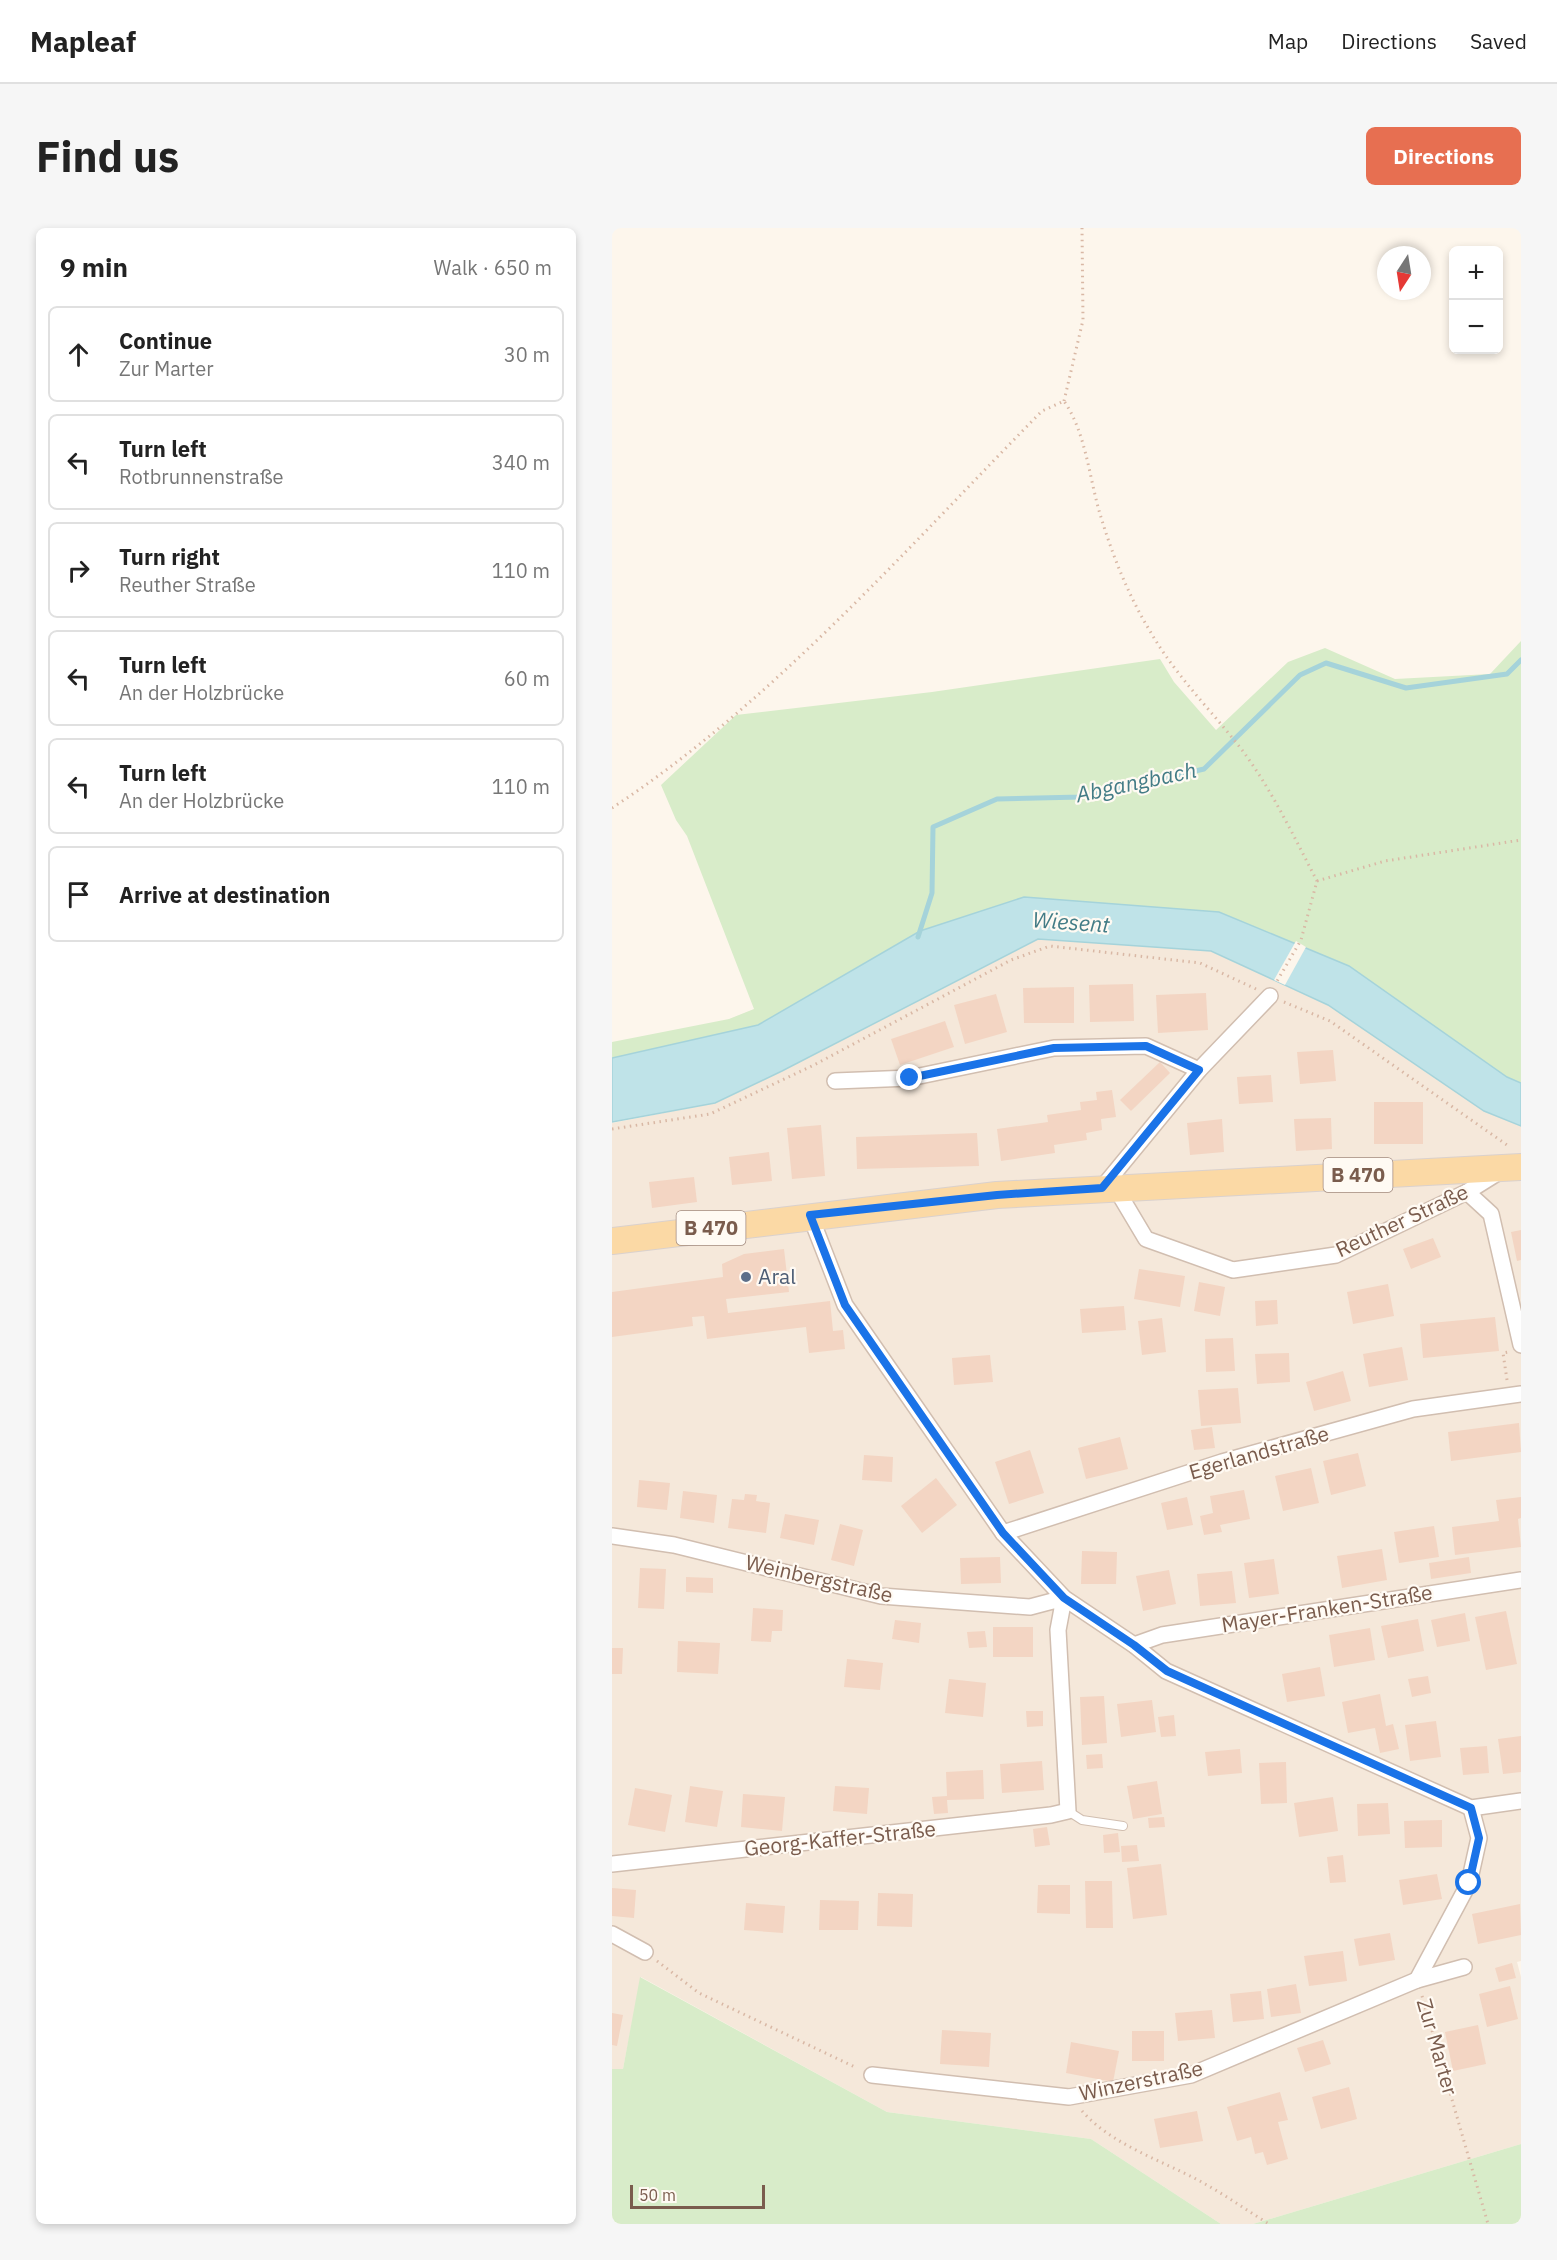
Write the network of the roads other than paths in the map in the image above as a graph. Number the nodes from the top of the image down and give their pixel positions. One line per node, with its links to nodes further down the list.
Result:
1 (1272, 991): 2 (street)
2 (1199, 1070): 3 (street); 5 (street)
3 (835, 1081)
4 (1512, 1162): 5 (main road, Reuther Straße / B 470); 6 (street, Reuther Straße)
5 (1109, 1187): 6 (street, Reuther Straße); 7 (main road, Reuther Straße / B 470)
6 (1467, 1192): 9 (street)
7 (810, 1215): 8 (main road, Reuther Straße / B 470); 12 (street)
8 (612, 1241)
9 (1516, 1303): 10 (street)
10 (1516, 1348)
11 (1515, 1394): 12 (street, Egerlandstraße)
12 (1003, 1533): 15 (street)
13 (612, 1536): 15 (street, Weinbergstraße)
14 (1521, 1580): 16 (street, Mayer-Franken-Straße)
15 (1064, 1598): 16 (street); 19 (street)
16 (1134, 1645): 18 (street)
17 (1521, 1801): 18 (street)
18 (1471, 1808): 25 (street, Zur Marter)
19 (1068, 1811): 20 (lane); 21 (street, Georg-Kaffer-Straße)
20 (1123, 1826)
21 (612, 1864)
22 (612, 1934): 23 (street)
23 (645, 1952)
24 (1464, 1967): 25 (street, Winzerstraße)
25 (1417, 1980): 26 (street, Winzerstraße)
26 (872, 2075)

